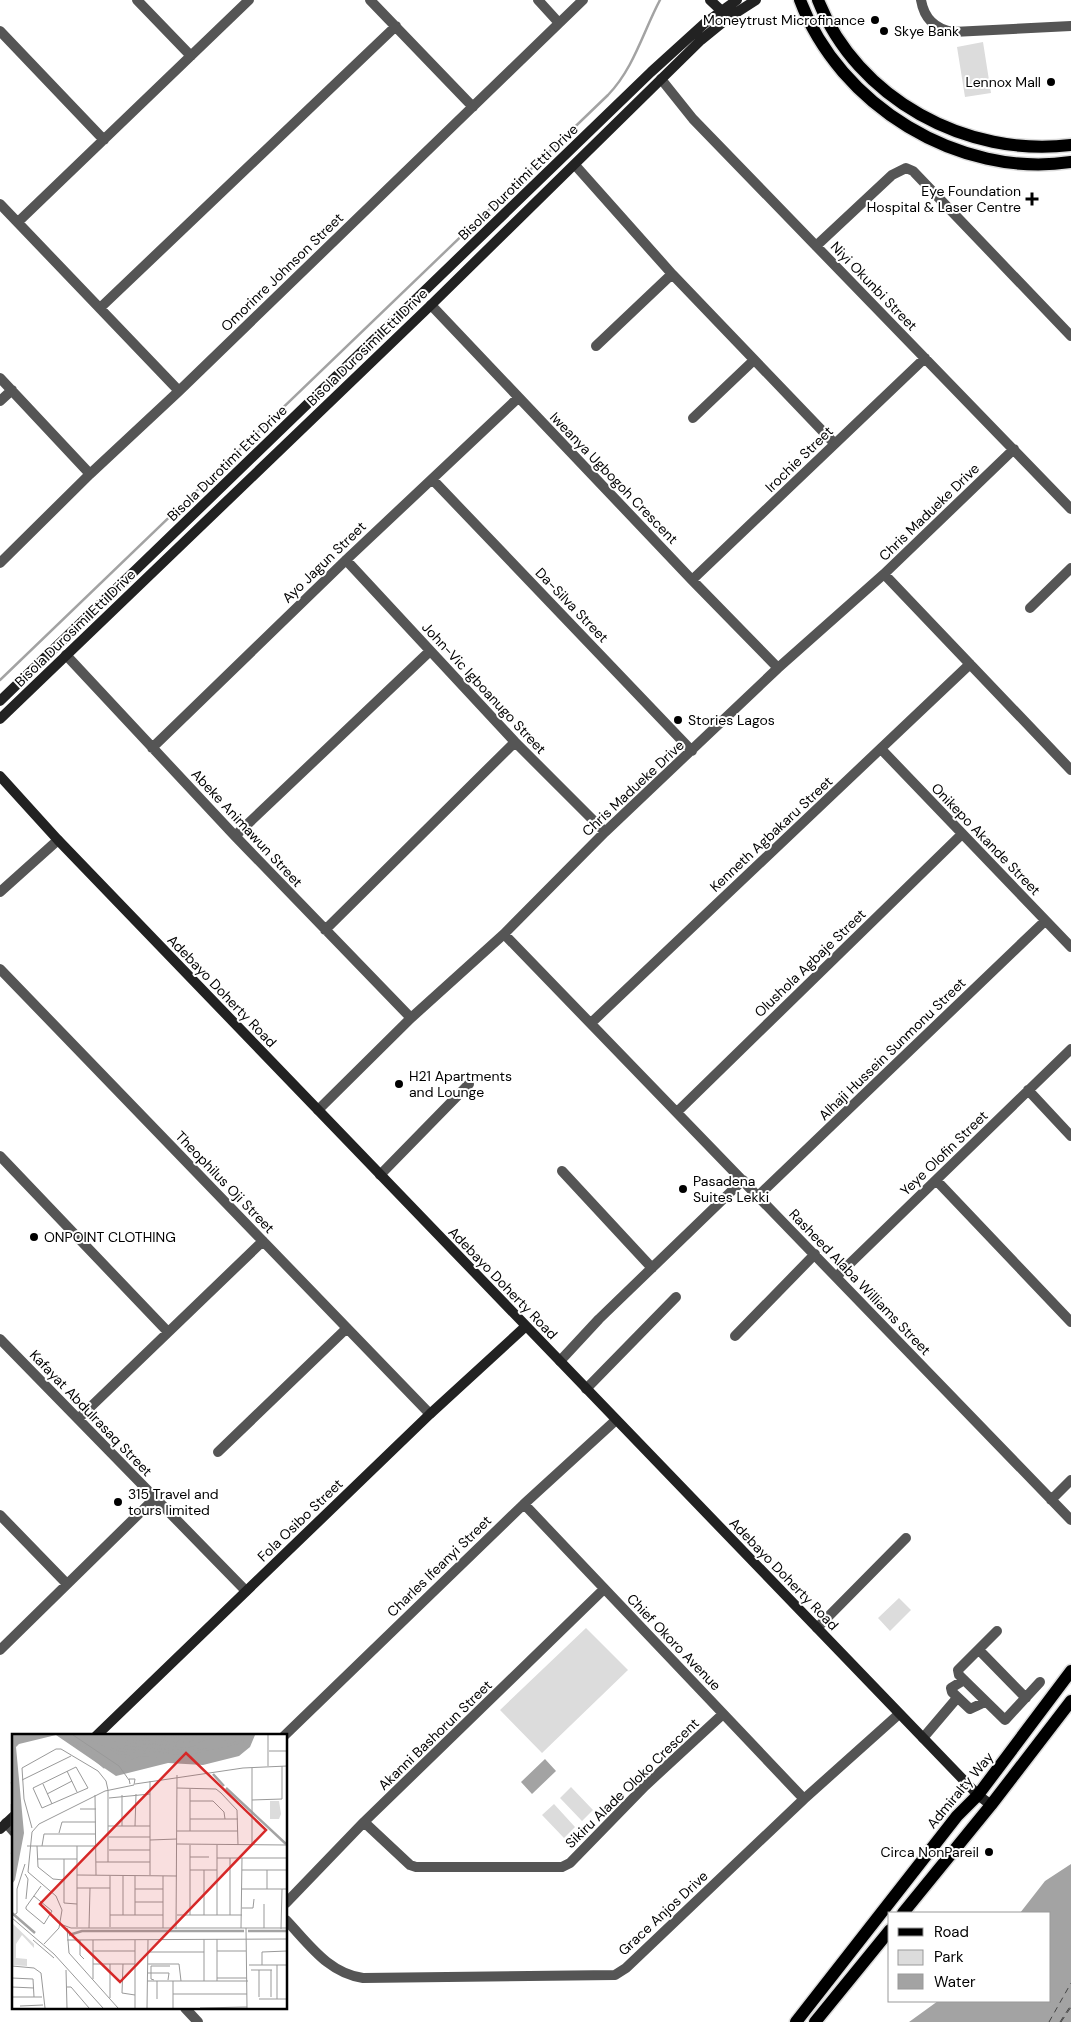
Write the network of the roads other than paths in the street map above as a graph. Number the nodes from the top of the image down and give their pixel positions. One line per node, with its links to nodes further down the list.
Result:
1 (137, 0): 17 (street)
2 (249, 0): 17 (street)
3 (370, 0): 14 (street)
4 (538, 0): 13 (street)
5 (583, 0): 13 (street, Omorinre Johnson Street)
6 (710, 0): 12 (main road)
7 (737, 0): 12 (main road, Bisola Durotimi Etti Drive)
8 (756, 0): 12 (main road, Bisola Durosimi Etti Drive)
9 (800, 0): 22 (main road)
10 (818, 0): 21 (main road)
11 (921, 0): 15 (street)
12 (725, 14): 18 (main road, Bisola Durosimi Etti Drive); 55 (main road, Bisola Durotimi Etti Drive)
13 (559, 23): 19 (street, Omorinre Johnson Street)
14 (396, 26): 19 (street); 29 (street)
15 (1071, 26)
16 (0, 31): 20 (street)
17 (191, 56): 20 (street)
18 (661, 79): 23 (main road, Bisola Durosimi Etti Drive); 26 (street, Niyi Okunbi Street)
19 (473, 107): 36 (street, Omorinre Johnson Street)
20 (104, 140): 25 (street)
21 (1071, 145)
22 (1071, 162)
23 (575, 165): 27 (street); 28 (main road, Bisola Durosimi Etti Drive)
24 (0, 204): 25 (street)
25 (18, 222): 29 (street)
26 (816, 246): 30 (street); 32 (street, Niyi Okunbi Street)
27 (672, 274): 31 (street); 33 (street)
28 (431, 306): 37 (street, Iweanya Ugbogoh Crescent); 52 (main road, Bisola Durosimi Etti Drive)
29 (100, 308): 36 (street)
30 (1070, 332)
31 (596, 346)
32 (925, 358): 40 (street, Irochie Street); 41 (street, Niyi Okunbi Street)
33 (754, 360): 39 (street); 40 (street)
34 (0, 378): 35 (street)
35 (12, 390): 38 (street); 42 (street)
36 (179, 391): 42 (street, Omorinre Johnson Street)
37 (518, 398): 43 (street, Ayo Jagun Street); 49 (street, Iweanya Ugbogoh Crescent)
38 (0, 401)
39 (693, 418)
40 (834, 443): 49 (street, Irochie Street)
41 (1014, 449): 44 (street, Niyi Okunbi Street); 48 (street, Chris Madueke Drive)
42 (90, 474): 46 (street, Omorinre Johnson Street)
43 (432, 478): 45 (street, Ayo Jagun Street); 60 (street, Da-Silva Street)
44 (1071, 509)
45 (346, 560): 51 (street, John-Vic Igboanugo Street); 58 (street, Ayo Jagun Street)
46 (0, 563)
47 (1071, 568): 50 (street)
48 (884, 574): 53 (street); 54 (street, Chris Madueke Drive)
49 (692, 580): 54 (street, Iweanya Ugbogoh Crescent)
50 (1030, 608)
51 (430, 651): 57 (street, John-Vic Igboanugo Street); 65 (street)
52 (66, 655): 56 (main road, Bisola Durosimi Etti Drive); 58 (street, Abeke Animawun Street)
53 (970, 664): 59 (street, Kenneth Agbakaru Street); 61 (street)
54 (778, 668): 60 (street, Chris Madueke Drive)
55 (0, 701)
56 (0, 719)
57 (515, 742): 63 (street, John-Vic Igboanugo Street); 69 (street)
58 (152, 748): 65 (street, Abeke Animawun Street)
59 (881, 749): 64 (street, Onikepo Akande Street); 74 (street, Kenneth Agbakaru Street)
60 (692, 751): 63 (street, Chris Madueke Drive)
61 (1071, 770)
62 (0, 776): 66 (main road, Adebayo Doherty Road)
63 (605, 832): 70 (street, Chris Madueke Drive)
64 (962, 834): 68 (street, Onikepo Akande Street); 79 (street, Olushola Agbaje Street)
65 (235, 836): 69 (street, Abeke Animawun Street)
66 (58, 840): 67 (street); 78 (main road, Adebayo Doherty Road)
67 (0, 892)
68 (1046, 921): 71 (street, Onikepo Akande Street); 86 (street, Alhaji Hussein Sunmonu Street)
69 (325, 930): 73 (street, Abeke Animawun Street)
70 (504, 934): 73 (street, Chris Madueke Drive); 74 (street, Rasheed Alaba Williams Street)
71 (1071, 946)
72 (0, 969): 87 (street, Theophilus Oji Street)
73 (411, 1018): 78 (street, Chris Madueke Drive)
74 (592, 1023): 79 (street, Rasheed Alaba Williams Street)
75 (1071, 1049): 77 (street, Yeye Olofin Street)
76 (469, 1084): 83 (street)
77 (1028, 1090): 80 (street); 85 (street, Yeye Olofin Street)
78 (318, 1110): 83 (main road, Adebayo Doherty Road)
79 (677, 1112): 84 (street, Rasheed Alaba Williams Street)
80 (1071, 1136)
81 (0, 1156): 95 (street)
82 (562, 1171): 89 (street)
83 (380, 1175): 93 (main road, Adebayo Doherty Road)
84 (743, 1180): 86 (street, Rasheed Alaba Williams Street); 89 (street)
85 (936, 1180): 90 (street, Yeye Olofin Street); 92 (street)
86 (758, 1196): 88 (street, Rasheed Alaba Williams Street)
87 (263, 1241): 94 (street, Theophilus Oji Street); 95 (street)
88 (815, 1254): 90 (street, Rasheed Alaba Williams Street); 96 (street)
89 (652, 1268): 98 (street)
90 (837, 1276): 106 (street, Rasheed Alaba Williams Street)
91 (676, 1297): 99 (street)
92 (1071, 1322)
93 (526, 1326): 98 (main road, Adebayo Doherty Road); 100 (main road, Fola Osibo Street)
94 (347, 1328): 100 (street, Theophilus Oji Street); 103 (street)
95 (168, 1332): 101 (street)
96 (736, 1336)
97 (0, 1339): 101 (street, Kafayat Abdulrasaq Street)
98 (560, 1361): 99 (main road, Adebayo Doherty Road)
99 (586, 1389): 102 (main road, Adebayo Doherty Road)
100 (430, 1414): 113 (main road, Fola Osibo Street)
101 (78, 1419): 105 (street, Kafayat Abdulrasaq Street)
102 (616, 1420): 107 (street, Charles Ifeanyi Street); 114 (main road, Adebayo Doherty Road)
103 (218, 1452)
104 (1071, 1480): 106 (street)
105 (154, 1499): 111 (street); 113 (street, Kafayat Abdulrasaq Street)
106 (1051, 1500): 109 (street, Rasheed Alaba Williams Street)
107 (524, 1504): 112 (street, Chief Okoro Avenue); 128 (street, Charles Ifeanyi Street)
108 (0, 1515): 111 (street)
109 (1071, 1520)
110 (906, 1538): 114 (street)
111 (67, 1584): 116 (street)
112 (604, 1589): 125 (street, Chief Okoro Avenue); 133 (street, Akanni Bashorun Street)
113 (246, 1591): 127 (main road, Fola Osibo Street)
114 (817, 1628): 126 (main road, Adebayo Doherty Road)
115 (998, 1631): 117 (street)
116 (0, 1650)
117 (979, 1650): 119 (street); 122 (street)
118 (1071, 1671): 130 (main road, Admiralty Way)
119 (964, 1680): 121 (street); 124 (street)
120 (1040, 1682): 122 (street)
121 (957, 1698): 124 (street); 129 (street)
122 (1026, 1698): 124 (street)
123 (1071, 1700): 132 (main road)
124 (985, 1702)
125 (723, 1714): 131 (street, Chief Okoro Avenue); 133 (street, Sikiru Alade Oloko Crescent)
126 (899, 1714): 129 (main road, Adebayo Doherty Road); 131 (street, Grace Anjos Drive)
127 (102, 1734)
128 (286, 1734)
129 (923, 1738): 130 (main road, Adebayo Doherty Road)
130 (978, 1796): 132 (main road, Adebayo Doherty Road); 140 (main road, Admiralty Way)
131 (804, 1799): 136 (street, Grace Anjos Drive)
132 (991, 1805): 135 (main road)
133 (364, 1822): 134 (street, Akanni Bashorun Street)
134 (288, 1901)
135 (904, 1912)
136 (288, 1922)
137 (888, 1932): 141 (main road)
138 (186, 2010): 139 (street)
139 (198, 2022)
140 (796, 2022)
141 (815, 2022)

